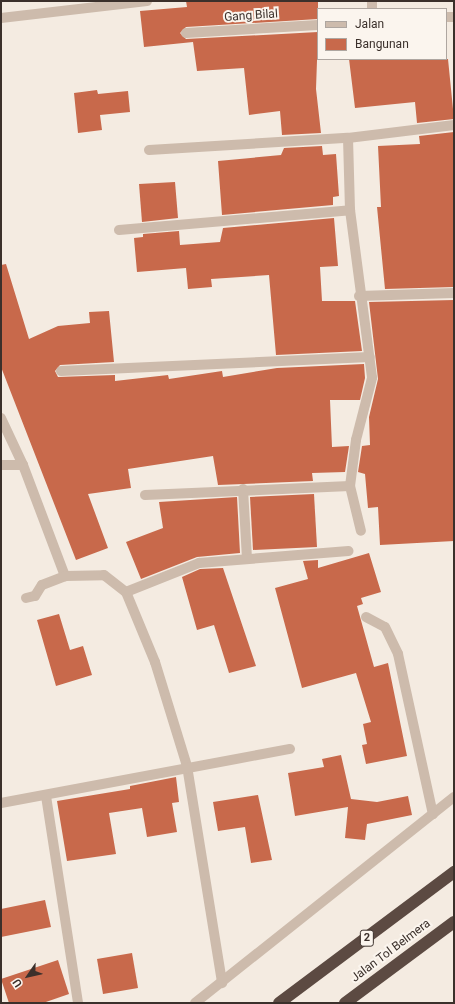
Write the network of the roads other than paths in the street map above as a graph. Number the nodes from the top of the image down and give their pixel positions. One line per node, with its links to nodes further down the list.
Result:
1 (147, 1): 2 (street)
2 (1, 18)
3 (317, 25): 4 (street, Gang Bilal)
4 (186, 33)
5 (454, 125): 6 (street)
6 (348, 138): 7 (street); 8 (street)
7 (149, 150)
8 (350, 210): 9 (street); 11 (street)
9 (119, 230)
10 (454, 293): 11 (street)
11 (359, 296): 12 (street)
12 (370, 357): 13 (street); 17 (street)
13 (61, 371)
14 (1, 418): 16 (street)
15 (1, 465): 16 (street)
16 (23, 465): 23 (street)
17 (350, 486): 18 (street); 20 (street)
18 (243, 489): 19 (street); 22 (street)
19 (144, 495)
20 (361, 531)
21 (349, 551): 22 (street)
22 (247, 559): 24 (street)
23 (65, 576): 24 (street); 25 (street)
24 (126, 592): 28 (street)
25 (26, 598)
26 (366, 618): 32 (street)
27 (290, 749): 28 (street)
28 (188, 766): 29 (street); 35 (street)
29 (46, 796): 31 (street); 36 (street)
30 (454, 798): 32 (street)
31 (1, 803)
32 (433, 814): 35 (street)
33 (454, 872): 38 (highway, Jalan Tol Belmera / 2)
34 (454, 922): 39 (highway, Jalan Tol Belmera)
35 (222, 983): 37 (street)
36 (78, 1003)
37 (195, 1003)
38 (279, 1003)
39 (345, 1003)

